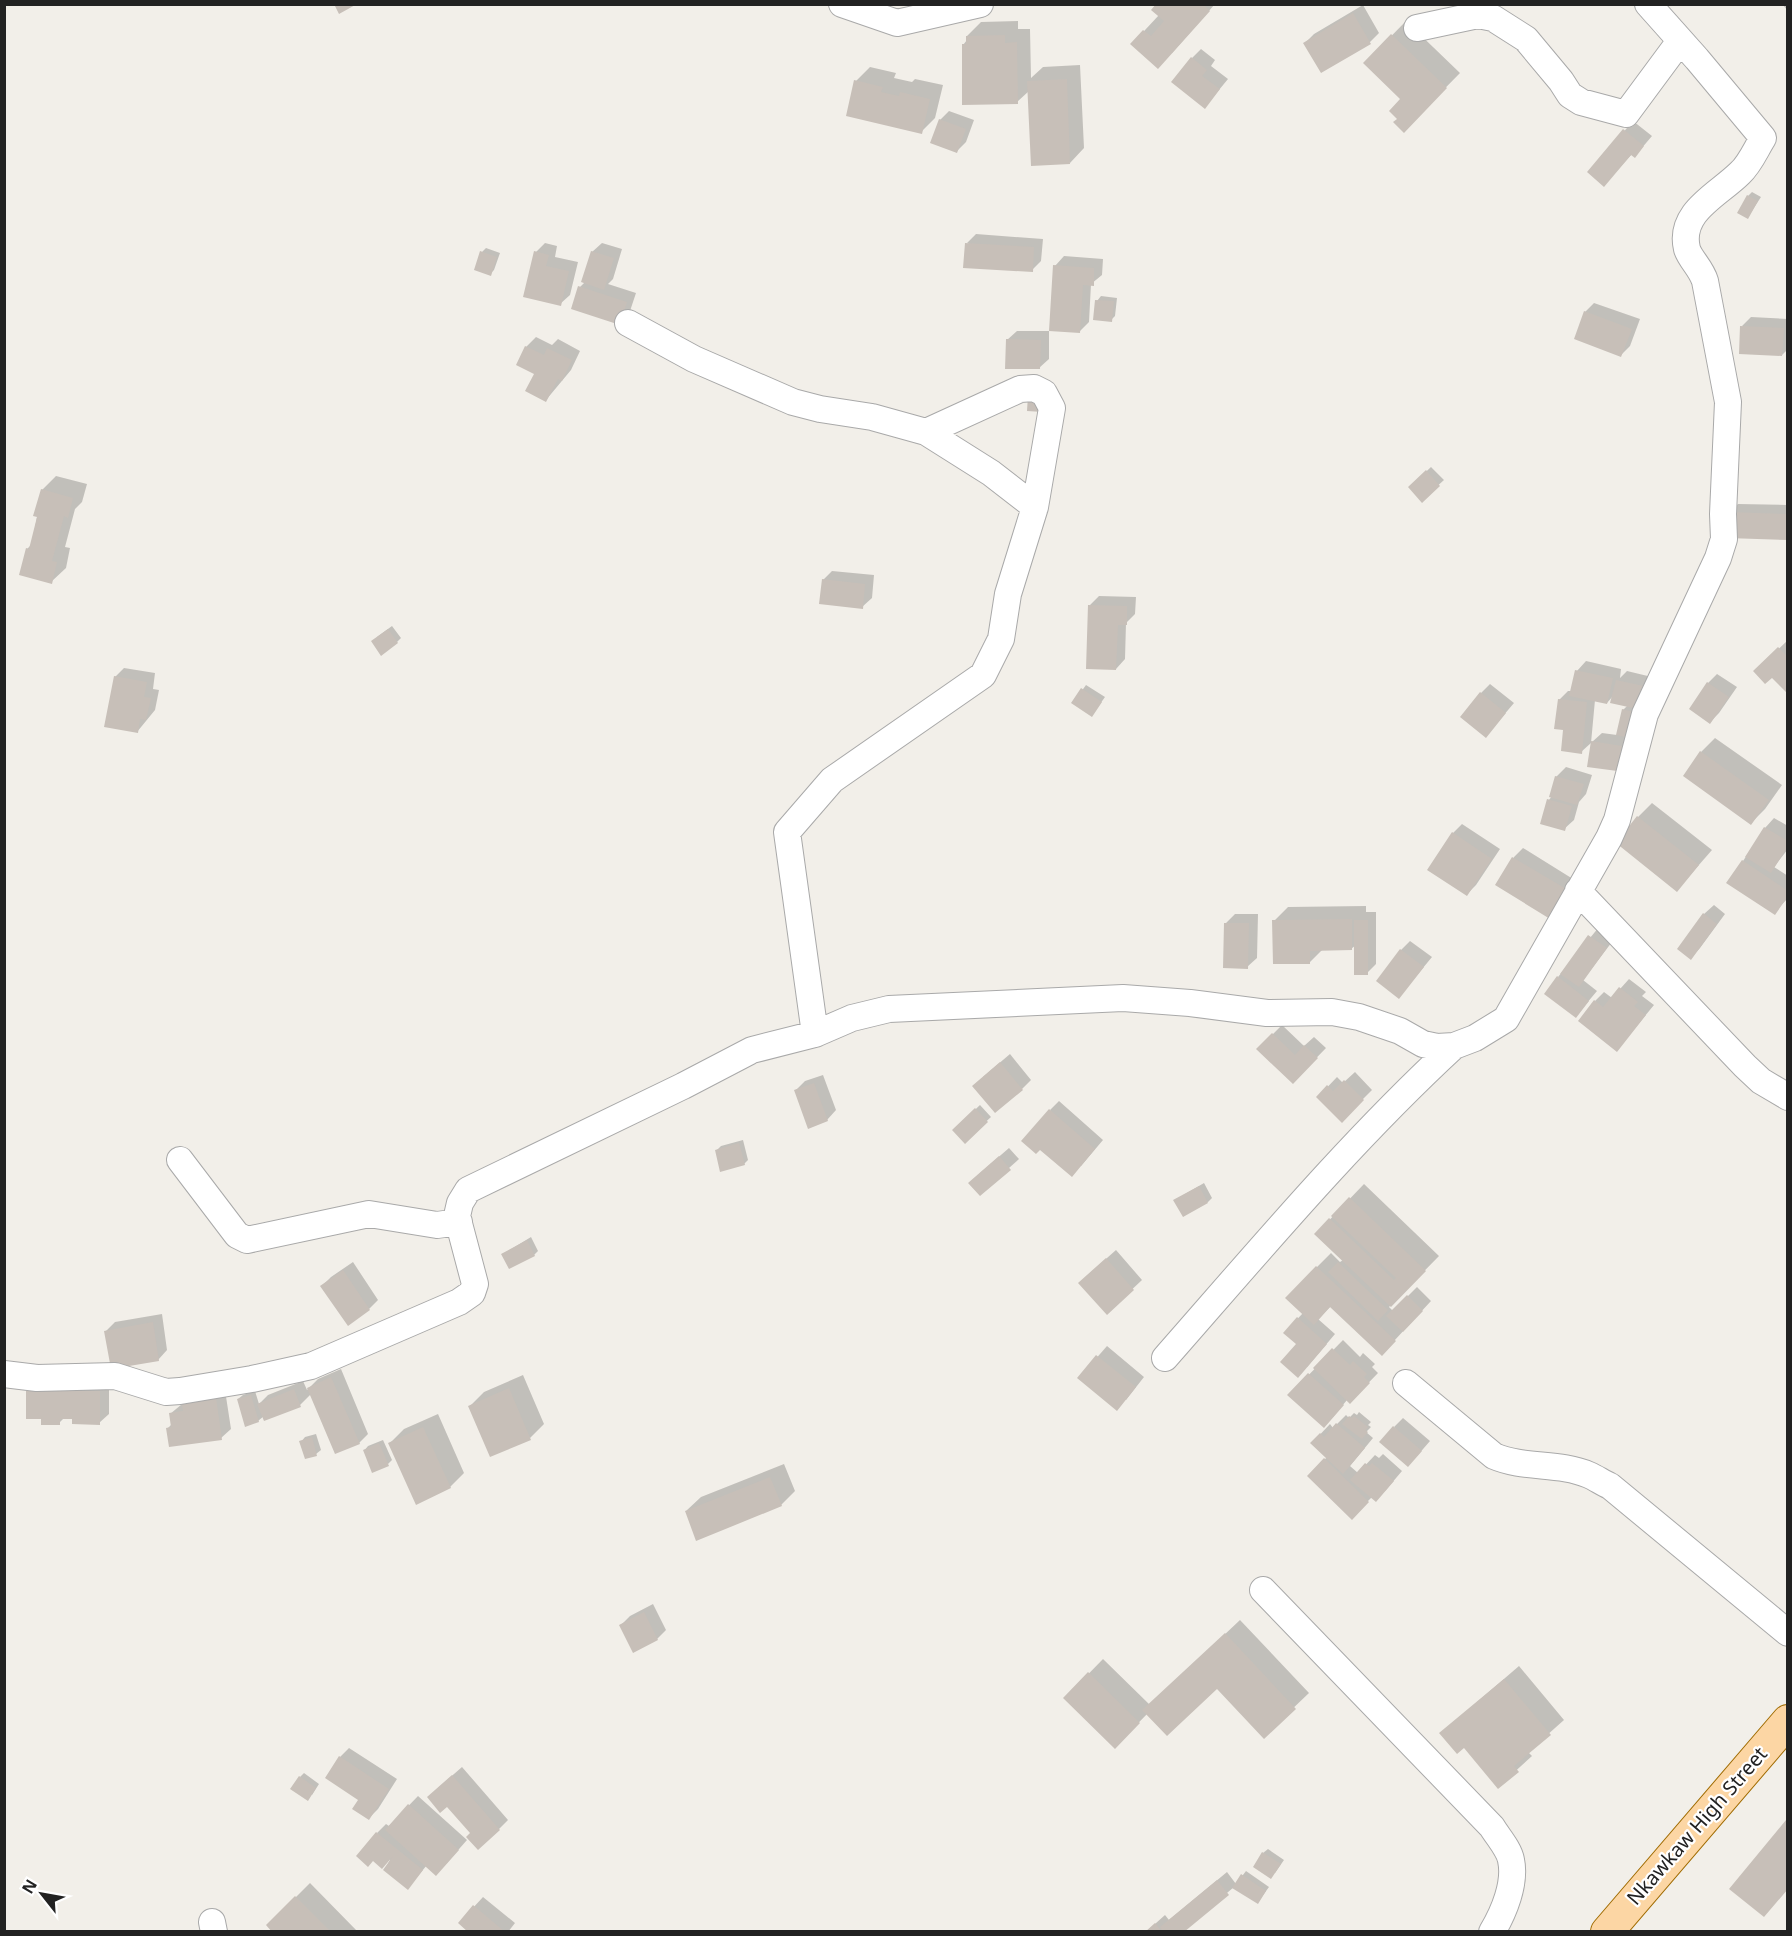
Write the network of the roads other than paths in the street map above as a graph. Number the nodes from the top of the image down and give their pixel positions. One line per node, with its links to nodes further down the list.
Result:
1 (842, 4): 2 (street)
2 (980, 4)
3 (1648, 4): 5 (street)
4 (1417, 28): 5 (street)
5 (1680, 41): 9 (street)
6 (628, 323): 7 (street)
7 (926, 432): 8 (street); 8 (street)
8 (1035, 507): 10 (street)
9 (1578, 891): 11 (street); 12 (street)
10 (814, 1034): 11 (street); 14 (street)
11 (1454, 1046): 15 (street)
12 (1788, 1097)
13 (180, 1160): 14 (street)
14 (459, 1222): 16 (street)
15 (1165, 1358)
16 (4, 1374)
17 (1406, 1383): 19 (street)
18 (1263, 1590): 21 (street)
19 (1788, 1633)
20 (1788, 1721): 22 (main road, Nkawkaw High Street)
21 (1492, 1932)
22 (1607, 1932)

